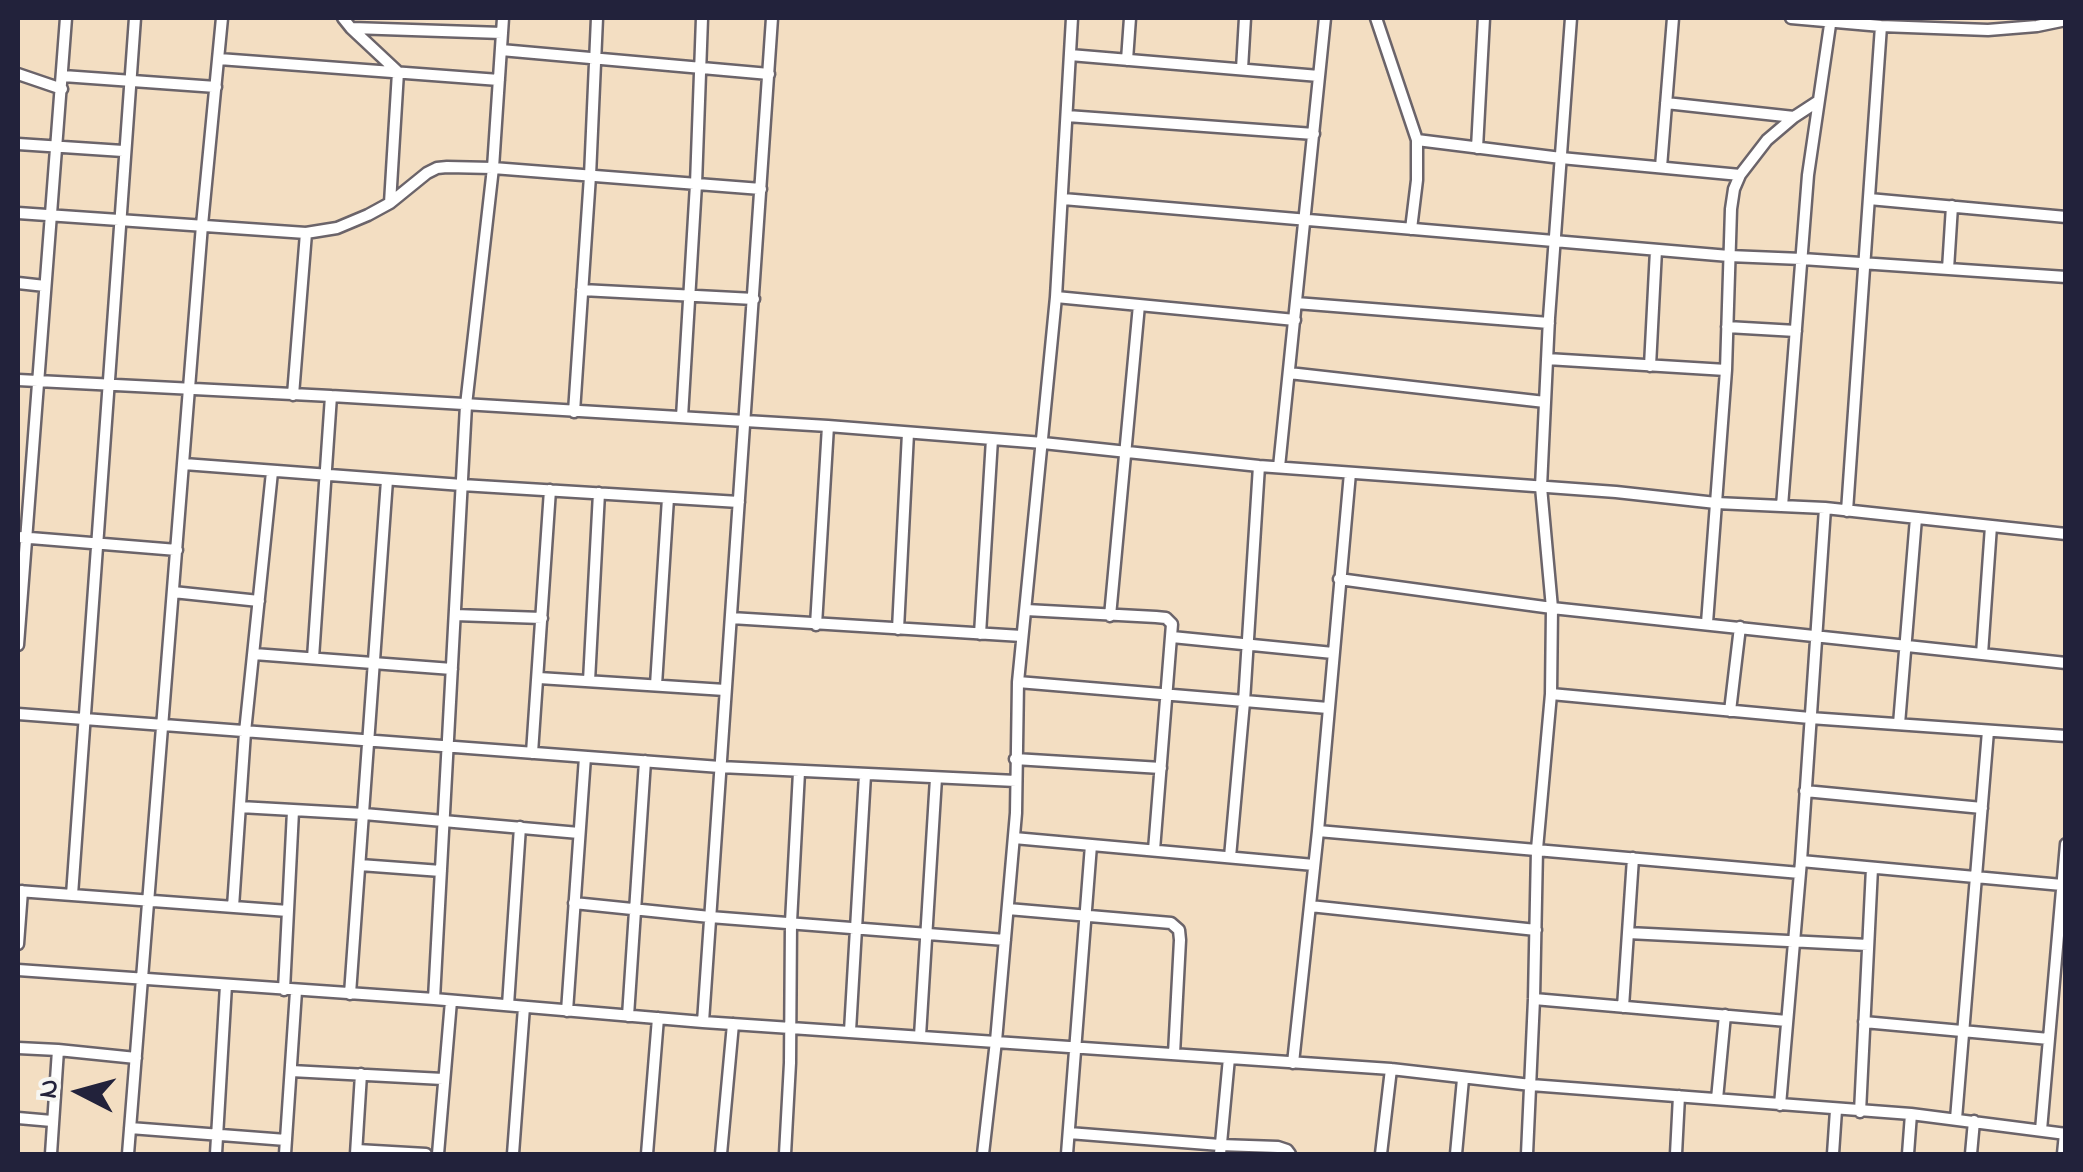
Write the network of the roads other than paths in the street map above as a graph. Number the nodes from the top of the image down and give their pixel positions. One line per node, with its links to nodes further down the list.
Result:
1 (66, 18): 35 (street)
2 (135, 18): 36 (street)
3 (222, 18): 25 (street)
4 (343, 18): 21 (street)
5 (503, 18): 22 (street)
6 (597, 18): 26 (street)
7 (702, 18): 28 (street)
8 (772, 18): 32 (street)
9 (1072, 18): 24 (street)
10 (1130, 18): 27 (street)
11 (1245, 18): 29 (street)
12 (1325, 18): 33 (street)
13 (1376, 18): 43 (street)
14 (1484, 18): 46 (street)
15 (1571, 18): 48 (street)
16 (1674, 18): 38 (street)
17 (1791, 18): 18 (street)
18 (1830, 19): 20 (street); 39 (street)
19 (2066, 20): 20 (street)
20 (1881, 26): 56 (street)
21 (350, 28): 22 (street); 30 (street)
22 (502, 33): 23 (street)
23 (501, 50): 26 (street); 34 (street)
24 (1070, 55): 27 (street); 40 (street)
25 (218, 58): 30 (street); 37 (street)
26 (596, 60): 28 (street); 52 (street)
27 (1127, 60): 29 (street)
28 (700, 68): 32 (street); 53 (street)
29 (1242, 69): 33 (street)
30 (398, 72): 34 (street); 57 (street)
31 (18, 74): 35 (street)
32 (769, 74): 54 (street)
33 (1320, 76): 42 (street)
34 (499, 80): 50 (street)
35 (62, 82): 36 (street); 45 (street)
36 (130, 82): 37 (street); 47 (street)
37 (216, 87): 64 (street)
38 (1666, 102): 41 (street); 49 (street)
39 (1817, 102): 41 (street); 70 (street)
40 (1067, 116): 42 (street); 55 (street)
41 (1794, 117): 51 (street)
42 (1314, 134): 63 (street)
43 (1417, 140): 46 (street); 65 (street)
44 (18, 144): 45 (street)
45 (57, 146): 47 (street); 60 (street)
46 (1477, 148): 48 (street)
47 (124, 151): 62 (street)
48 (1561, 158): 49 (street); 67 (street)
49 (1661, 167): 51 (street)
50 (493, 168): 52 (street); 57 (street); 97 (street)
51 (1740, 175): 69 (street)
52 (590, 176): 53 (street); 76 (street)
53 (696, 184): 54 (street); 77 (street)
54 (761, 188): 79 (street)
55 (1062, 199): 63 (street); 78 (street)
56 (1869, 199): 58 (street); 71 (street)
57 (390, 202): 66 (street)
58 (1952, 206): 61 (street); 72 (street)
59 (18, 213): 60 (street)
60 (51, 216): 62 (street); 75 (street)
61 (2066, 217)
62 (120, 220): 64 (street); 92 (street)
63 (1305, 220): 65 (street); 80 (street)
64 (202, 226): 66 (street); 93 (street)
65 (1410, 229): 67 (street)
66 (306, 233): 94 (street)
67 (1555, 242): 68 (street); 83 (street)
68 (1656, 250): 69 (street); 87 (street)
69 (1729, 256): 70 (street); 84 (street)
70 (1802, 259): 71 (street); 85 (street)
71 (1864, 263): 72 (street); 122 (street)
72 (1948, 269): 73 (street)
73 (2066, 278)
74 (18, 283): 75 (street)
75 (45, 286): 91 (street)
76 (582, 290): 77 (street); 98 (street)
77 (689, 295): 79 (street); 99 (street)
78 (1056, 297): 81 (street); 104 (street)
79 (754, 299): 100 (street)
80 (1296, 304): 82 (street); 83 (street)
81 (1139, 305): 82 (street); 105 (street)
82 (1294, 320): 89 (street)
83 (1549, 323): 86 (street)
84 (1727, 327): 85 (street); 88 (street)
85 (1796, 331): 120 (street)
86 (1547, 359): 87 (street); 96 (street)
87 (1650, 366): 88 (street)
88 (1726, 370): 119 (street)
89 (1289, 373): 96 (street); 108 (street)
90 (18, 380): 91 (street)
91 (36, 381): 92 (street); 126 (street)
92 (107, 386): 93 (street); 127 (street)
93 (191, 390): 94 (street); 106 (street)
94 (294, 394): 95 (street)
95 (331, 396): 97 (street); 111 (street)
96 (1546, 402): 114 (street)
97 (466, 405): 98 (street); 113 (street)
98 (574, 412): 99 (street)
99 (682, 417): 100 (street)
100 (745, 422): 101 (street); 118 (street)
101 (828, 426): 102 (street); 139 (street)
102 (908, 433): 103 (street); 141 (street)
103 (992, 440): 104 (street); 142 (street)
104 (1042, 444): 105 (street); 133 (street)
105 (1126, 452): 107 (street); 135 (street)
106 (184, 464): 109 (street); 128 (street)
107 (1259, 466): 108 (street); 146 (street)
108 (1280, 468): 110 (street)
109 (272, 472): 111 (street); 131 (street)
110 (1350, 473): 114 (street); 129 (street)
111 (326, 476): 112 (street); 152 (street)
112 (387, 480): 113 (street); 153 (street)
113 (462, 486): 115 (street); 134 (street)
114 (1542, 487): 119 (street); 132 (street)
115 (550, 490): 116 (street); 136 (street)
116 (599, 493): 117 (street); 157 (street)
117 (668, 498): 118 (street); 159 (street)
118 (739, 502): 137 (street)
119 (1716, 502): 120 (street); 138 (street)
120 (1782, 506): 121 (street)
121 (1825, 508): 122 (street); 144 (street)
122 (1847, 511): 123 (street)
123 (1916, 518): 124 (street); 148 (street)
124 (1992, 526): 125 (street); 151 (street)
125 (2066, 534)
126 (22, 537): 127 (street); 147 (street)
127 (98, 543): 128 (street); 167 (street)
128 (177, 550): 130 (street)
129 (1339, 579): 132 (street); 149 (street)
130 (173, 592): 131 (street); 170 (street)
131 (259, 601): 150 (street)
132 (1552, 608): 138 (street); 161 (street)
133 (1026, 610): 135 (street); 143 (street)
134 (455, 616): 136 (street); 155 (street)
135 (1110, 616): 145 (street)
136 (542, 618): 156 (street)
137 (731, 618): 139 (street); 160 (street)
138 (1707, 623): 140 (street)
139 (816, 624): 141 (street)
140 (1740, 627): 144 (street); 165 (street)
141 (898, 629): 142 (street)
142 (980, 634): 143 (street)
143 (1022, 636): 158 (street)
144 (1815, 636): 148 (street); 168 (street)
145 (1172, 637): 146 (street); 162 (street)
146 (1246, 644): 149 (street); 163 (street)
147 (18, 645)
148 (1906, 646): 151 (street); 169 (street)
149 (1333, 653): 164 (street)
150 (254, 654): 152 (street); 172 (street)
151 (1982, 654): 154 (street)
152 (313, 658): 153 (street)
153 (374, 662): 155 (street); 174 (street)
154 (2066, 662)
155 (452, 669): 175 (street)
156 (539, 678): 157 (street); 176 (street)
157 (589, 681): 159 (street)
158 (1018, 682): 162 (street); 178 (street)
159 (656, 685): 160 (street)
160 (726, 690): 180 (street)
161 (1551, 694): 165 (street); 199 (street)
162 (1167, 696): 163 (street); 181 (street)
163 (1244, 702): 164 (street); 200 (street)
164 (1328, 708): 193 (street)
165 (1730, 711): 168 (street)
166 (18, 714): 167 (street)
167 (85, 718): 170 (street); 210 (street)
168 (1810, 718): 169 (street); 186 (street)
169 (1900, 724): 171 (street)
170 (162, 726): 172 (street); 211 (street)
171 (1988, 730): 173 (street); 188 (street)
172 (245, 732): 174 (street); 187 (street)
173 (2066, 736)
174 (368, 742): 175 (street); 190 (street)
175 (448, 748): 176 (street); 191 (street)
176 (532, 754): 177 (street)
177 (585, 757): 179 (street); 194 (street)
178 (1015, 759): 181 (street); 185 (street)
179 (645, 761): 180 (street); 215 (street)
180 (720, 766): 182 (street); 219 (street)
181 (1161, 768): 198 (street)
182 (799, 772): 183 (street); 220 (street)
183 (865, 774): 184 (street); 221 (street)
184 (936, 778): 185 (street); 224 (street)
185 (1016, 781): 195 (street)
186 (1805, 792): 188 (street); 204 (street)
187 (240, 807): 189 (street); 214 (street)
188 (1982, 808): 207 (street)
189 (294, 811): 190 (street); 217 (street)
190 (364, 814): 191 (street); 203 (street)
191 (444, 821): 192 (street); 206 (street)
192 (520, 827): 194 (street); 237 (street)
193 (1318, 831): 199 (street); 202 (street)
194 (579, 834): 212 (street)
195 (1014, 838): 197 (street); 216 (street)
196 (2066, 844): 208 (street)
197 (1091, 845): 198 (street); 218 (street)
198 (1154, 850): 200 (street)
199 (1537, 850): 201 (street); 222 (street)
200 (1230, 857): 202 (street)
201 (1634, 858): 204 (street); 223 (street)
202 (1314, 864): 213 (street)
203 (360, 866): 206 (street); 233 (street)
204 (1800, 867): 205 (street); 226 (street)
205 (1872, 868): 207 (street); 228 (street)
206 (442, 871): 234 (street)
207 (1976, 877): 208 (street); 250 (street)
208 (2062, 885): 252 (street)
209 (20, 891): 210 (street); 227 (street)
210 (72, 895): 211 (street)
211 (148, 900): 214 (street); 230 (street)
212 (574, 904): 215 (street); 240 (street)
213 (1310, 906): 222 (street); 260 (street)
214 (234, 908): 217 (street)
215 (636, 909): 219 (street); 242 (street)
216 (1008, 909): 218 (street); 225 (street)
217 (288, 912): 232 (street)
218 (1086, 916): 254 (street); 257 (street)
219 (710, 917): 220 (street); 245 (street)
220 (791, 922): 221 (street); 248 (street)
221 (856, 928): 224 (street); 249 (street)
222 (1536, 930): 235 (street)
223 (1628, 933): 226 (street); 238 (street)
224 (927, 934): 225 (street); 251 (street)
225 (1005, 940): 253 (street)
226 (1794, 940): 228 (street); 244 (street)
227 (18, 944)
228 (1868, 945): 246 (street)
229 (18, 970): 230 (street)
230 (141, 978): 231 (street); 258 (street)
231 (226, 985): 232 (street); 280 (street)
232 (290, 990): 233 (street); 262 (street)
233 (350, 994): 234 (street)
234 (434, 999): 236 (street)
235 (1534, 999): 238 (street); 266 (street)
236 (451, 1001): 237 (street); 264 (street)
237 (508, 1004): 239 (street)
238 (1624, 1006): 241 (street)
239 (524, 1007): 240 (street); 292 (street)
240 (567, 1011): 242 (street)
241 (1724, 1015): 244 (street); 268 (street)
242 (628, 1016): 243 (street)
243 (658, 1018): 245 (street); 293 (street)
244 (1787, 1020): 269 (street)
245 (703, 1022): 247 (street)
246 (1864, 1022): 250 (street); 271 (street)
247 (733, 1024): 248 (street); 294 (street)
248 (789, 1027): 249 (street); 295 (street)
249 (850, 1031): 251 (street)
250 (1964, 1031): 252 (street); 274 (street)
251 (920, 1036): 253 (street)
252 (2049, 1039): 278 (street)
253 (996, 1040): 254 (street); 296 (street)
254 (1077, 1047): 257 (street); 279 (street)
255 (18, 1048): 256 (street)
256 (58, 1050): 258 (street); 275 (street)
257 (1174, 1054): 259 (street)
258 (136, 1058): 277 (street)
259 (1230, 1058): 260 (street); 284 (street)
260 (1293, 1062): 261 (street)
261 (1391, 1069): 265 (street); 300 (street)
262 (291, 1070): 263 (street); 282 (street)
263 (360, 1074): 264 (street); 285 (street)
264 (444, 1079): 291 (street)
265 (1463, 1079): 266 (street); 301 (street)
266 (1531, 1085): 267 (street); 302 (street)
267 (1679, 1096): 268 (street); 303 (street)
268 (1718, 1099): 269 (street)
269 (1780, 1105): 270 (street)
270 (1836, 1110): 271 (street); 304 (street)
271 (1860, 1112): 272 (street)
272 (1911, 1114): 274 (street); 305 (street)
273 (18, 1118): 275 (street)
274 (1956, 1119): 276 (street)
275 (52, 1121): 286 (street)
276 (1974, 1121): 278 (street); 306 (street)
277 (130, 1128): 280 (street); 287 (street)
278 (2041, 1130): 281 (street)
279 (1069, 1133): 283 (street); 297 (street)
280 (217, 1134): 282 (street); 288 (street)
281 (2065, 1134): 307 (street)
282 (286, 1140): 289 (street)
283 (1150, 1140): 284 (street); 298 (street)
284 (1220, 1150): 299 (street)
285 (356, 1152): 290 (street)
286 (51, 1154)
287 (128, 1154)
288 (216, 1154)
289 (285, 1154)
290 (426, 1154)
291 (438, 1154)
292 (513, 1154)
293 (647, 1154)
294 (721, 1154)
295 (784, 1154)
296 (983, 1154)
297 (1067, 1154)
298 (1150, 1154)
299 (1290, 1154)
300 (1381, 1154)
301 (1456, 1154)
302 (1527, 1154)
303 (1676, 1154)
304 (1833, 1154)
305 (1908, 1154)
306 (1971, 1154)
307 (2064, 1154)

